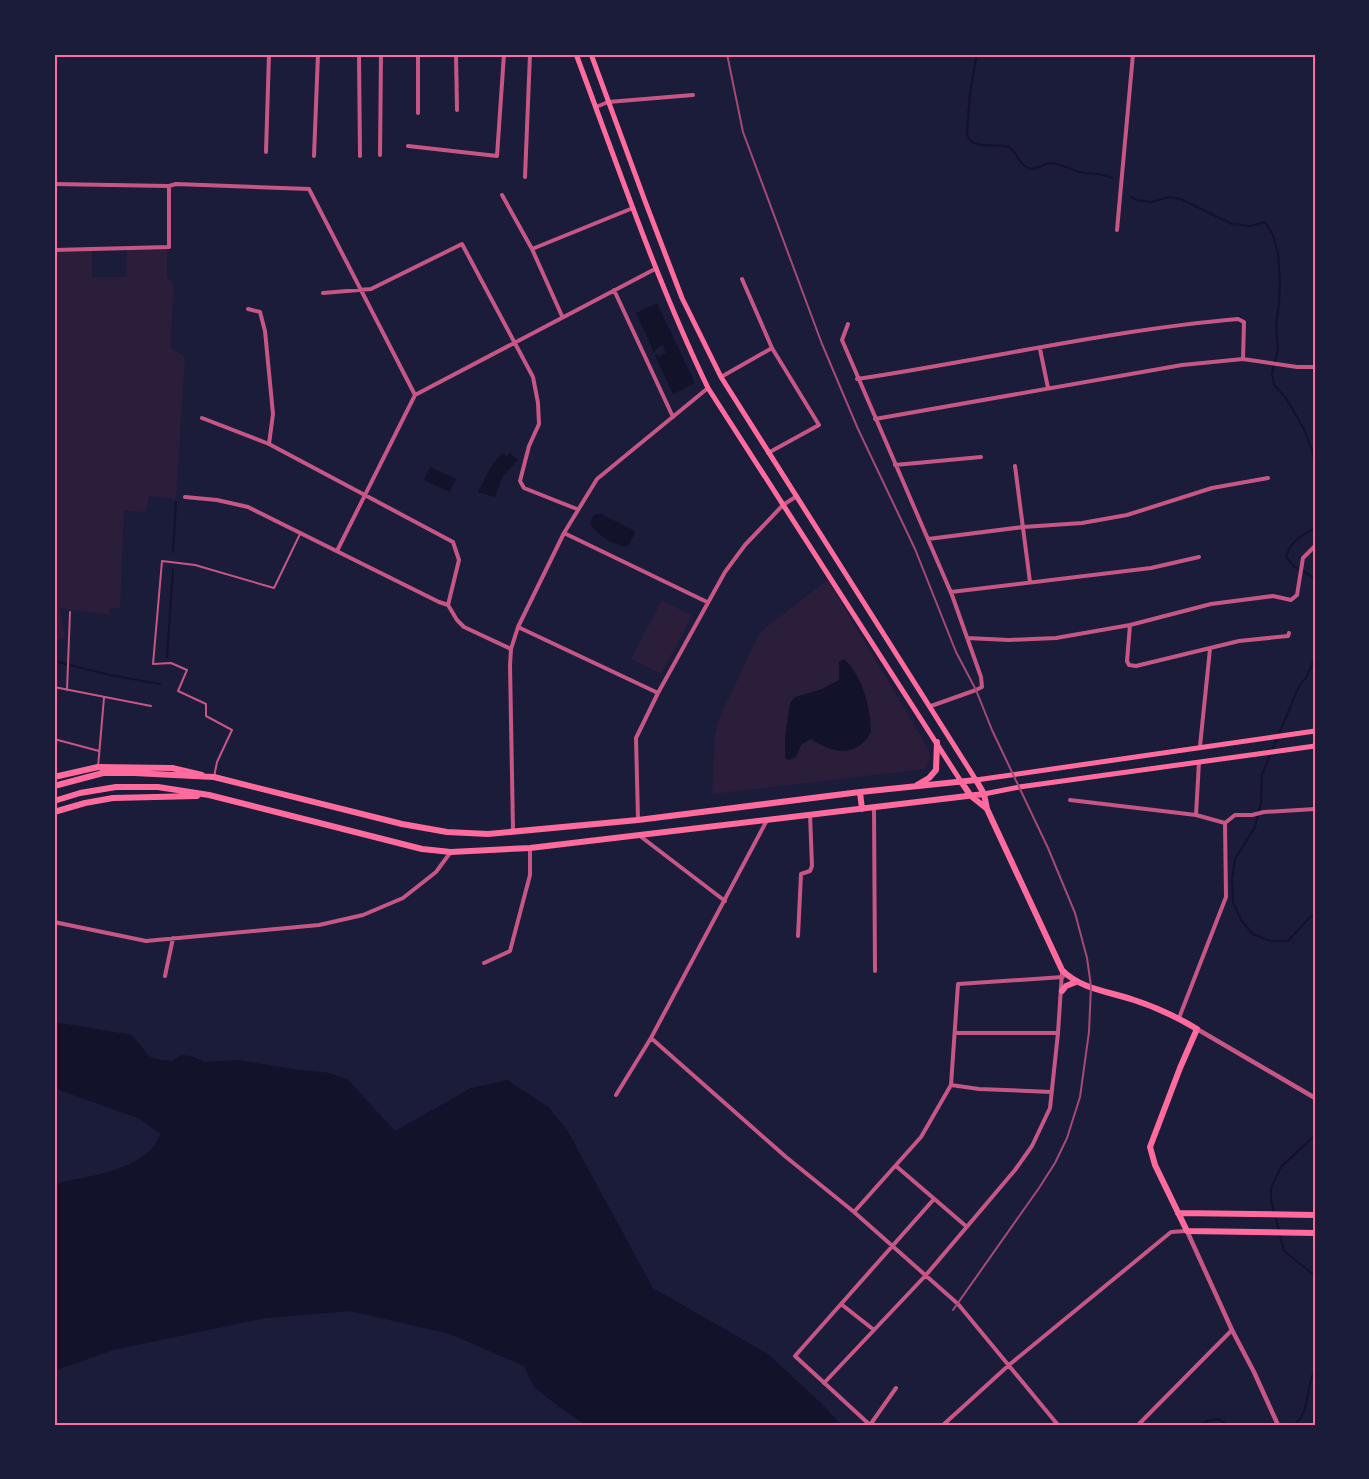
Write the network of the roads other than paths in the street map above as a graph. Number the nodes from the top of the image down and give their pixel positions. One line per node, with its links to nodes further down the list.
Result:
1 (269, 54): 18 (street)
2 (318, 54): 20 (street)
3 (359, 54): 21 (street)
4 (381, 54): 19 (street)
5 (418, 54): 16 (street)
6 (456, 54): 15 (street)
7 (504, 54): 17 (street)
8 (530, 54): 22 (street)
9 (576, 54): 14 (main road)
10 (591, 54): 13 (main road)
11 (1133, 54): 27 (street)
12 (693, 95): 13 (street)
13 (608, 102): 14 (street); 43 (main road)
14 (596, 107): 26 (main road)
15 (457, 110)
16 (418, 113)
17 (408, 146)
18 (266, 152)
19 (380, 155)
20 (314, 156)
21 (360, 156)
22 (525, 177)
23 (54, 184): 24 (street)
24 (169, 186): 29 (street); 32 (street)
25 (502, 195): 28 (street)
26 (633, 208): 28 (street); 30 (main road)
27 (1117, 230)
28 (532, 249): 36 (street)
29 (54, 250)
30 (655, 269): 33 (street); 45 (main road)
31 (742, 279): 39 (street)
32 (362, 290): 34 (street); 38 (street); 47 (street)
33 (614, 290): 36 (street); 48 (street)
34 (323, 293)
35 (248, 309): 51 (street)
36 (562, 316): 38 (street)
37 (848, 324): 44 (street)
38 (513, 342): 47 (street); 61 (street)
39 (772, 348): 43 (street); 52 (street)
40 (1040, 349): 41 (street); 44 (street); 46 (street)
41 (1243, 359): 42 (street); 46 (street)
42 (1315, 367)
43 (721, 377): 52 (main road)
44 (857, 379): 50 (street)
45 (708, 388): 48 (street); 60 (main road)
46 (1048, 388): 50 (street)
47 (415, 395): 57 (street)
48 (673, 417): 61 (street)
49 (202, 418): 51 (street)
50 (875, 419): 54 (street)
51 (269, 444): 57 (street)
52 (768, 453): 58 (main road)
53 (981, 457): 54 (street)
54 (895, 465): 65 (street)
55 (1016, 466): 62 (street)
56 (1268, 478): 62 (street)
57 (365, 495): 67 (street); 72 (street)
58 (797, 496): 60 (street); 85 (main road)
59 (185, 497): 64 (street)
60 (783, 505): 71 (street); 88 (main road)
61 (577, 509): 63 (street)
62 (1023, 527): 65 (street); 69 (street)
63 (564, 532): 71 (street); 75 (street)
64 (300, 534): 67 (street); 96 (lane)
65 (928, 539): 70 (street)
66 (1315, 546): 74 (street)
67 (337, 551): 72 (street)
68 (1199, 556): 69 (street)
69 (1030, 582): 70 (street)
70 (951, 592): 77 (street)
71 (707, 602): 82 (street)
72 (448, 605): 78 (street)
73 (70, 612): 81 (lane)
74 (1130, 625): 77 (street); 79 (street)
75 (518, 627): 78 (street); 82 (street)
76 (1289, 633): 79 (street)
77 (967, 638): 85 (street)
78 (511, 649): 118 (street)
79 (1210, 649): 89 (street)
80 (54, 687): 81 (lane)
81 (66, 690): 83 (lane)
82 (658, 693): 115 (street)
83 (104, 697): 84 (lane); 91 (lane)
84 (151, 706)
85 (931, 706): 97 (main road)
86 (1315, 731): 89 (main road)
87 (54, 739): 91 (lane)
88 (937, 742): 98 (main road); 101 (main road)
89 (1200, 746): 94 (main road)
90 (1315, 746): 92 (main road)
91 (99, 751): 93 (lane)
92 (1199, 762): 99 (main road); 114 (street)
93 (98, 767): 95 (main road); 96 (main road)
94 (1036, 770): 97 (main road); 99 (main road)
95 (54, 777)
96 (214, 777): 100 (main road); 118 (main road)
97 (976, 780): 98 (main road); 103 (main road)
98 (962, 783): 101 (main road); 105 (main road)
99 (1038, 784): 103 (main road)
100 (54, 786)
101 (914, 787): 102 (main road)
102 (860, 792): 109 (main road); 115 (main road)
103 (984, 794): 105 (main road); 110 (main road)
104 (209, 795): 107 (main road); 112 (main road); 121 (main road)
105 (971, 796): 108 (main road); 110 (main road)
106 (1070, 800): 114 (street)
107 (54, 801)
108 (874, 807): 109 (main road); 127 (street)
109 (862, 808): 113 (main road)
110 (987, 809): 128 (main road)
111 (1315, 809): 117 (street)
112 (54, 812)
113 (810, 814): 116 (main road); 124 (street)
114 (1196, 815): 117 (street)
115 (638, 820): 118 (main road)
116 (767, 820): 119 (main road); 122 (street)
117 (1225, 823): 132 (street)
118 (513, 830)
119 (639, 836): 120 (main road); 122 (street)
120 (531, 848): 121 (main road); 126 (street)
121 (451, 852): 125 (street)
122 (725, 901): 136 (street)
123 (54, 922): 125 (street)
124 (798, 936)
125 (173, 938): 129 (street)
126 (484, 963)
127 (875, 971)
128 (1063, 974): 130 (main road); 131 (street); 134 (street)
129 (165, 976)
130 (1077, 982): 131 (main road); 132 (main road)
131 (1062, 992): 135 (street)
132 (1179, 1018): 133 (main road)
133 (1197, 1029): 140 (street); 144 (main road)
134 (955, 1033): 135 (street); 137 (street)
135 (1058, 1033): 138 (street)
136 (651, 1038): 139 (street); 143 (street)
137 (951, 1085): 138 (street); 141 (street)
138 (1052, 1092): 146 (street)
139 (616, 1095)
140 (1315, 1098)
141 (896, 1166): 142 (street); 143 (street)
142 (934, 1199): 146 (street); 149 (street)
143 (854, 1212): 149 (street)
144 (1178, 1213): 145 (main road); 147 (main road)
145 (1315, 1215)
146 (967, 1227): 150 (street)
147 (1187, 1231): 148 (main road); 153 (street); 154 (street)
148 (1315, 1233)
149 (892, 1245): 150 (street); 151 (street)
150 (926, 1275): 152 (street); 154 (street)
151 (841, 1304): 152 (street); 155 (street)
152 (874, 1330): 155 (street)
153 (1232, 1330): 159 (street); 160 (street)
154 (1009, 1365): 157 (street); 158 (street)
155 (824, 1383): 156 (street)
156 (896, 1388)
157 (942, 1425)
158 (1058, 1425)
159 (1138, 1425)
160 (1278, 1425)

